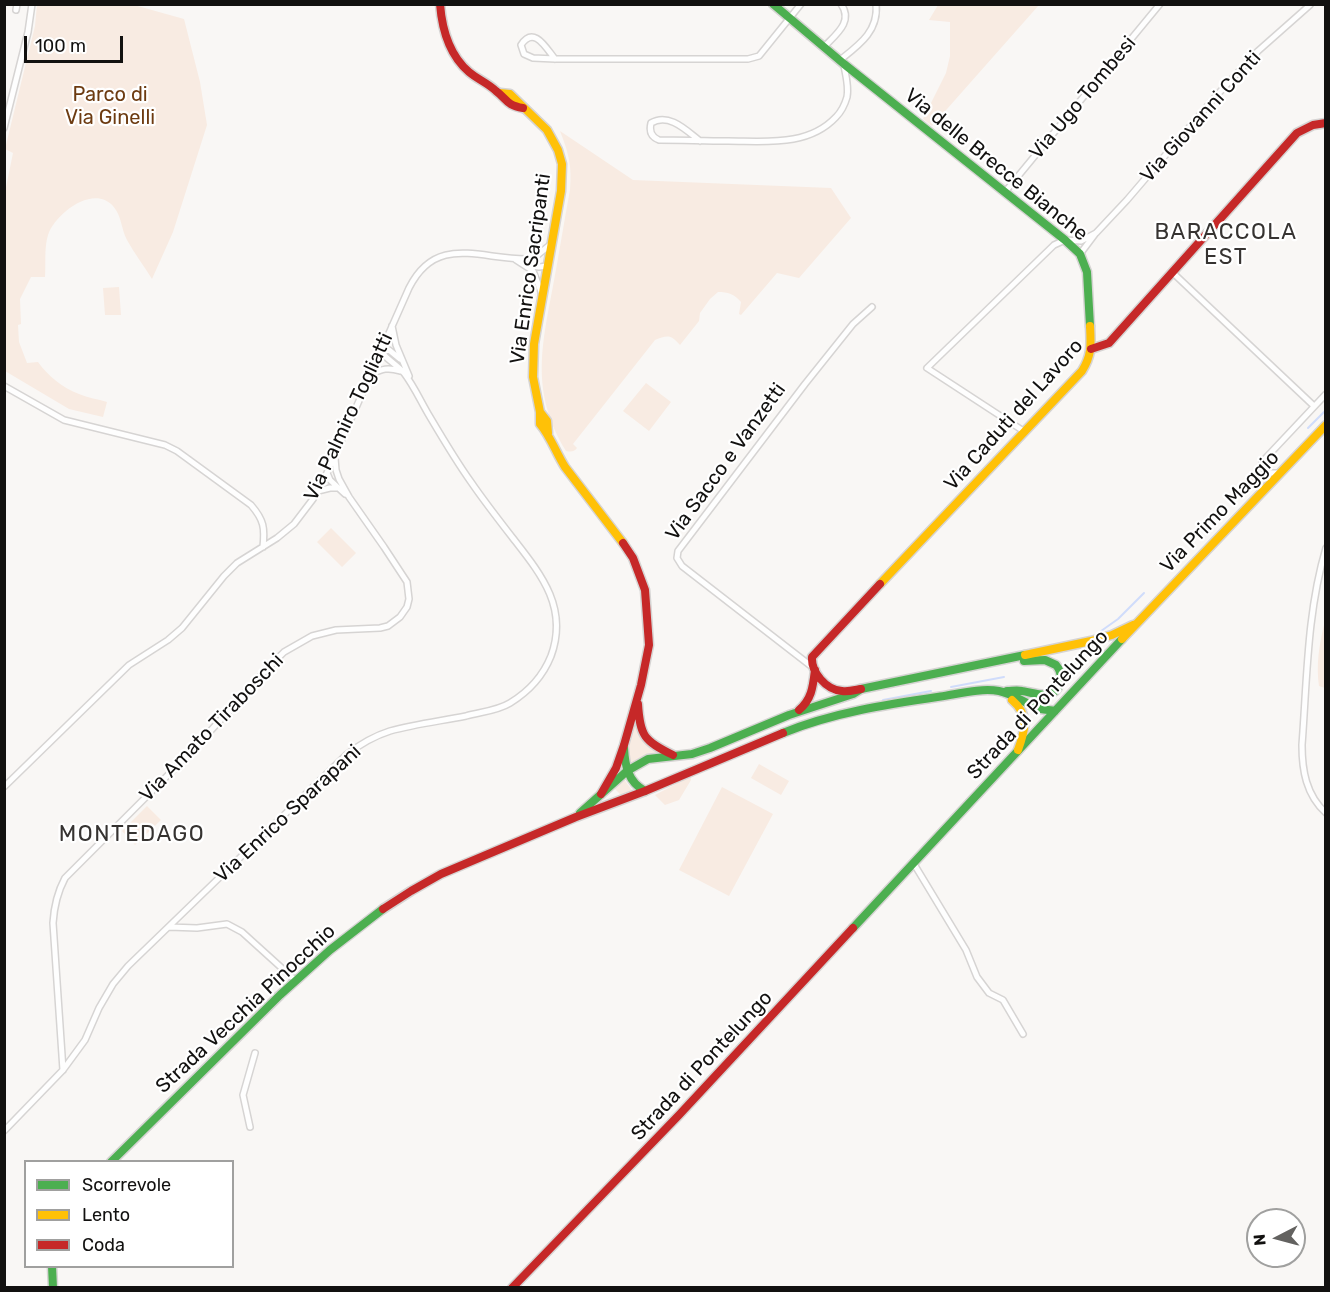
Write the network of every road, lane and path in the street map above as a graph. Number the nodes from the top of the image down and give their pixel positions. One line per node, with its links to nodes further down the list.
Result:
1 (32, 4): 14 (street)
2 (440, 4): 19 (street, Via Enrico Sacripanti)
3 (773, 4): 9 (street, Via delle Brecce Bianche)
4 (801, 4): 9 (street)
5 (841, 4): 10 (street)
6 (876, 4): 12 (street)
7 (1160, 4): 16 (street, Via Ugo Tombesi)
8 (1310, 5): 17 (street, Via Giovanni Conti)
9 (790, 18): 10 (street, Via delle Brecce Bianche); 11 (street)
10 (824, 47): 12 (street, Via delle Brecce Bianche)
11 (555, 59): 11 (street)
12 (842, 62): 15 (street); 16 (street, Via delle Brecce Bianche)
13 (1326, 123): 23 (street, Via Caduti del Lavoro)
14 (4, 128)
15 (700, 141): 15 (street)
16 (1005, 192): 18 (street, Via delle Brecce Bianche)
17 (1096, 233): 18 (street); 20 (street, Via Giovanni Conti)
18 (1065, 240): 20 (street, Via delle Brecce Bianche); 37 (street)
19 (552, 243): 21 (street); 22 (street, Via Enrico Sacripanti)
20 (1080, 255): 27 (street, Via delle Brecce Bianche)
21 (524, 262): 22 (street, Via Palmiro Togliatti); 24 (street); 26 (street, Via Palmiro Togliatti)
22 (547, 266): 24 (street, Via Enrico Sacripanti)
23 (1172, 272): 27 (street, Via Caduti del Lavoro); 35 (street)
24 (542, 296): 52 (street, Via Enrico Sacripanti)
25 (872, 307): 49 (street, Via Sacco e Vanzetti)
26 (392, 326): 28 (street, Via Palmiro Togliatti); 29 (street, Via Enrico Sparapani)
27 (1091, 349): 37 (street, Via Caduti del Lavoro)
28 (381, 352): 29 (street); 30 (street, Via Enrico Sparapani); 31 (street, Via Palmiro Togliatti)
29 (403, 361): 33 (street, Via Enrico Sparapani)
30 (403, 372): 31 (street); 33 (street, Via Enrico Sparapani)
31 (370, 375): 38 (street, Via Palmiro Togliatti)
32 (4, 386): 45 (street)
33 (413, 386): 65 (street, Via Enrico Sparapani)
34 (1326, 394): 35 (street)
35 (1314, 406): 40 (street)
36 (1326, 425): 40 (street, Via Primo Maggio)
37 (1025, 432): 49 (street, Via Caduti del Lavoro)
38 (335, 457): 39 (street, Via Palmiro Togliatti); 41 (street, Via Amato Tiraboschi)
39 (327, 473): 41 (street); 42 (street, Via Amato Tiraboschi); 43 (street, Via Palmiro Togliatti)
40 (1279, 473): 47 (street, Via Primo Maggio)
41 (339, 479): 44 (street, Via Amato Tiraboschi)
42 (338, 488): 43 (street); 44 (street, Via Amato Tiraboschi)
43 (318, 491): 45 (street, Via Palmiro Togliatti)
44 (349, 497): 69 (street, Via Amato Tiraboschi)
45 (263, 547): 59 (street, Via Palmiro Togliatti)
46 (1326, 548): 62 (street)
47 (1138, 622): 48 (street, Strada Vecchia Pinocchio); 53 (street, Strada di Pontelungo)
48 (1006, 660): 50 (street, Strada Vecchia Pinocchio); 51 (street)
49 (814, 668): 50 (street, Via Sacco e Vanzetti); 54 (street)
50 (861, 689): 54 (street, Strada Vecchia Pinocchio)
51 (999, 691): 53 (street, Strada Vecchia Pinocchio); 56 (street); 60 (street, Strada Vecchia Pinocchio)
52 (637, 699): 55 (street, Via Enrico Sacripanti); 57 (street, Via Enrico Sacripanti)
53 (1055, 711): 56 (street, Strada di Pontelungo)
54 (789, 716): 57 (street, Strada Vecchia Pinocchio)
55 (624, 745): 58 (street, Via Enrico Sacripanti); 61 (street, Via Enrico Sacripanti)
56 (1017, 752): 64 (street, Strada di Pontelungo)
57 (674, 755): 58 (street, Strada Vecchia Pinocchio)
58 (627, 771): 60 (street); 61 (street, Strada Vecchia Pinocchio)
59 (4, 788)
60 (645, 791): 63 (street, Strada Vecchia Pinocchio)
61 (600, 794): 63 (street, Strada Vecchia Pinocchio)
62 (1326, 813)
63 (576, 817): 66 (street, Strada Vecchia Pinocchio)
64 (914, 864): 67 (street); 75 (street, Strada di Pontelungo)
65 (169, 927): 66 (street); 69 (street, Via Enrico Sparapani)
66 (294, 980): 72 (street, Strada Vecchia Pinocchio)
67 (1023, 1034)
68 (255, 1053): 70 (street)
69 (63, 1070): 71 (street)
70 (250, 1127)
71 (4, 1131)
72 (112, 1160)
73 (52, 1268): 74 (street)
74 (53, 1287)
75 (512, 1287)

